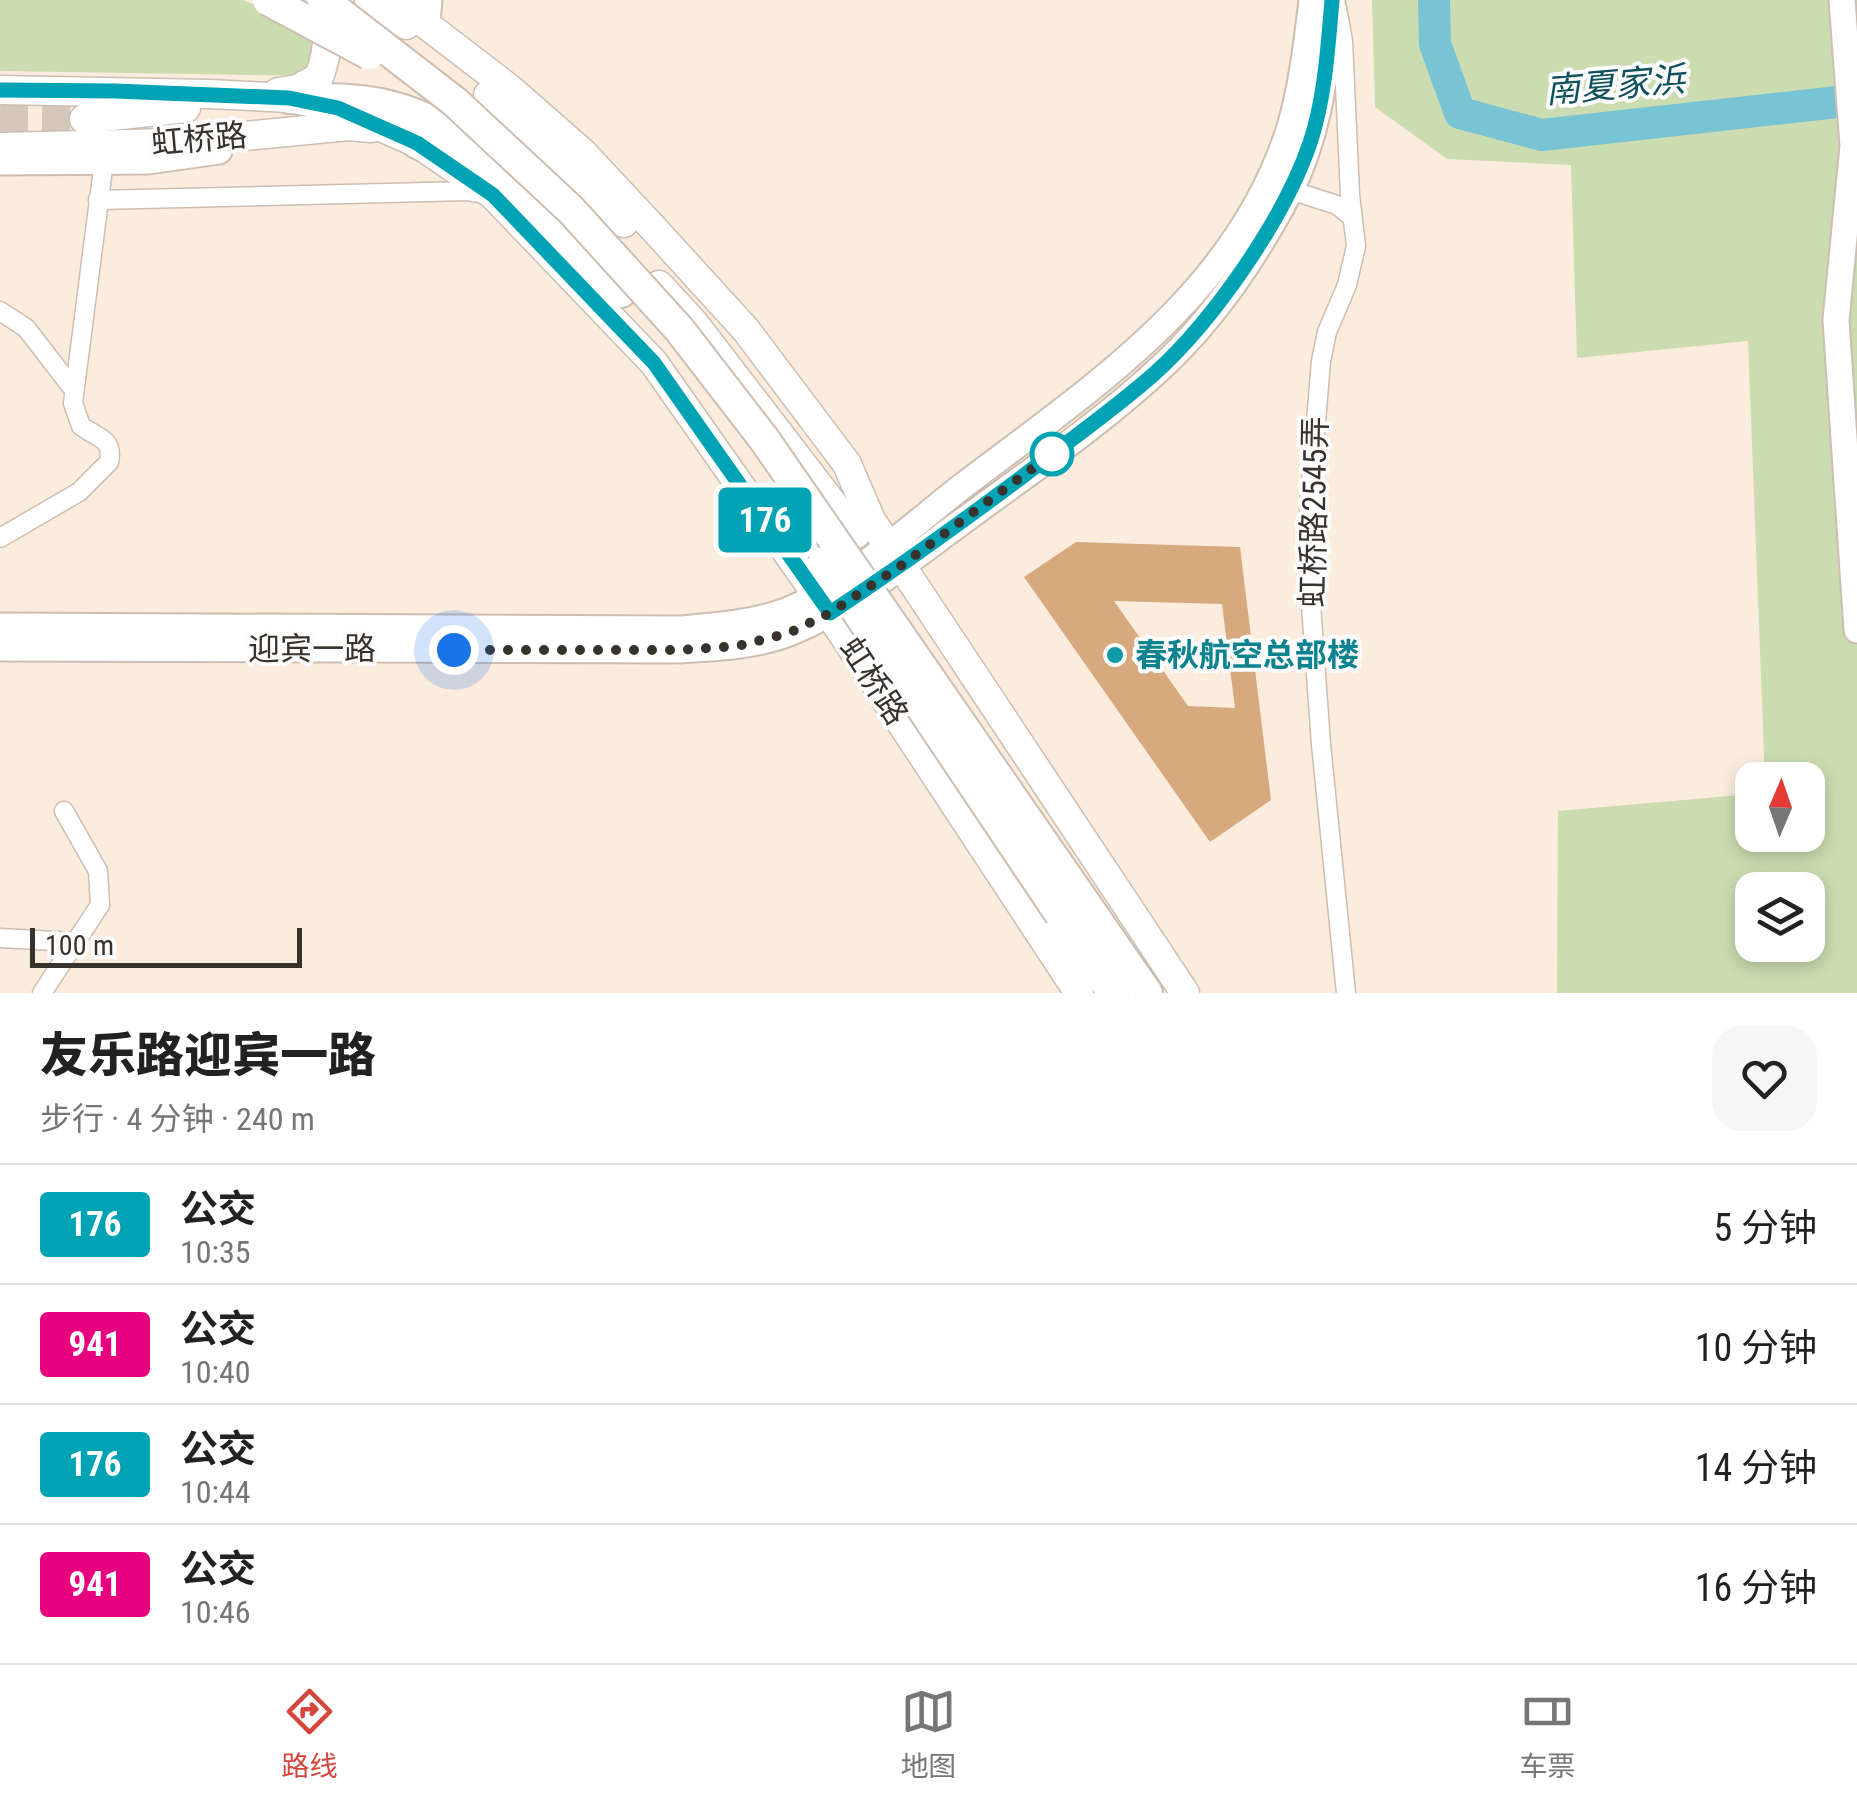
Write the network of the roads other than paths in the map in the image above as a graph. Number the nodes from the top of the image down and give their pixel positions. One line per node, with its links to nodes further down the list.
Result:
1 (268, 0): 15 (highway, bridge)
2 (318, 0): 10 (main road); 15 (highway, bridge); 25 (main road)
3 (369, 0): 25 (main road)
4 (394, 0): 8 (main road)
5 (1312, 0): 18 (main road)
6 (1333, 0): 18 (main road); 21 (street, 虹桥路2545弄)
7 (1842, 0): 30 (main road)
8 (428, 12): 25 (main road)
9 (0, 90): 10 (main road, 虹桥路)
10 (242, 96): 11 (main road, 虹桥路)
11 (289, 98): 12 (main road); 13 (main road, 虹桥路); 22 (highway)
12 (288, 131): 13 (main road, 虹桥路); 14 (main road, 虹桥路); 16 (main road)
13 (407, 139): 19 (main road, 虹桥路); 22 (highway)
14 (0, 147)
15 (514, 157): 33 (highway, bridge)
16 (104, 161): 17 (main road); 20 (street)
17 (0, 162)
18 (1278, 187): 21 (street); 27 (main road, 迎宾一路)
19 (493, 195): 20 (street); 28 (main road, 虹桥路)
20 (98, 200): 24 (street)
21 (1352, 216): 41 (street, 虹桥路2545弄)
22 (555, 220): 33 (highway, bridge)
23 (0, 311): 24 (street)
24 (74, 390): 26 (street)
25 (864, 527): 27 (main road)
26 (0, 538)
27 (895, 555): 28 (main road, 迎宾一路); 40 (main road)
28 (823, 604): 29 (main road, 迎宾一路); 31 (main road, 迎宾一路); 37 (main road, 虹桥路)
29 (0, 626)
30 (1857, 630)
31 (0, 648)
32 (64, 811): 35 (street)
33 (1071, 907): 38 (highway); 39 (highway)
34 (0, 938): 35 (street)
35 (74, 942): 36 (street)
36 (42, 993)
37 (1079, 993)
38 (1114, 993)
39 (1147, 993)
40 (1185, 993)
41 (1346, 993)

